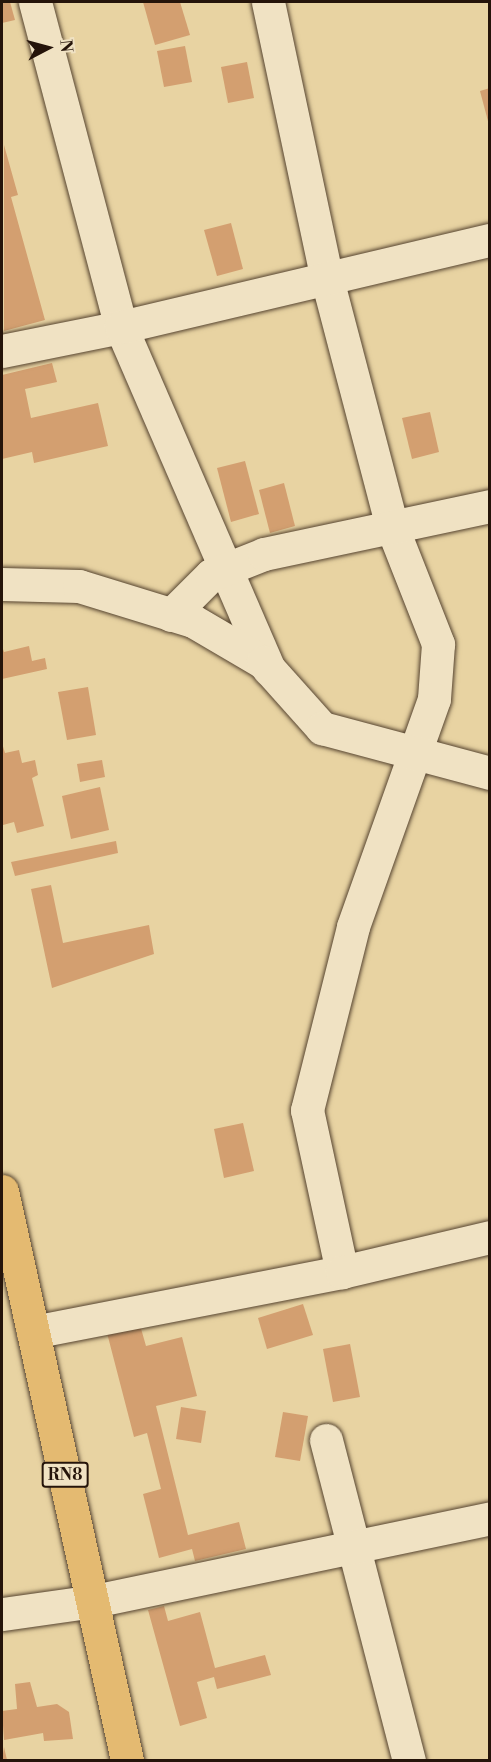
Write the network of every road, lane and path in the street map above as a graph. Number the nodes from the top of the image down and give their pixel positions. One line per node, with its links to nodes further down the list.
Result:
1 (35, 2): 5 (street)
2 (267, 2): 4 (street)
3 (489, 240): 4 (street)
4 (327, 279): 5 (street); 8 (street)
5 (121, 327): 6 (street); 9 (street)
6 (2, 351)
7 (489, 506): 8 (street)
8 (392, 527): 9 (street); 13 (street)
9 (225, 569): 11 (street); 12 (street)
10 (2, 584): 11 (street)
11 (171, 615): 12 (street)
12 (269, 669): 13 (street)
13 (415, 753): 14 (street); 17 (street)
14 (489, 773)
15 (2, 1191): 18 (main road, RN8)
16 (489, 1237): 17 (street)
17 (342, 1272): 18 (street)
18 (33, 1332): 22 (main road, RN8)
19 (326, 1440): 21 (street)
20 (489, 1518): 21 (street)
21 (352, 1549): 22 (street); 25 (street)
22 (93, 1601): 23 (street); 24 (main road, RN8)
23 (2, 1614)
24 (127, 1761)
25 (409, 1761)

